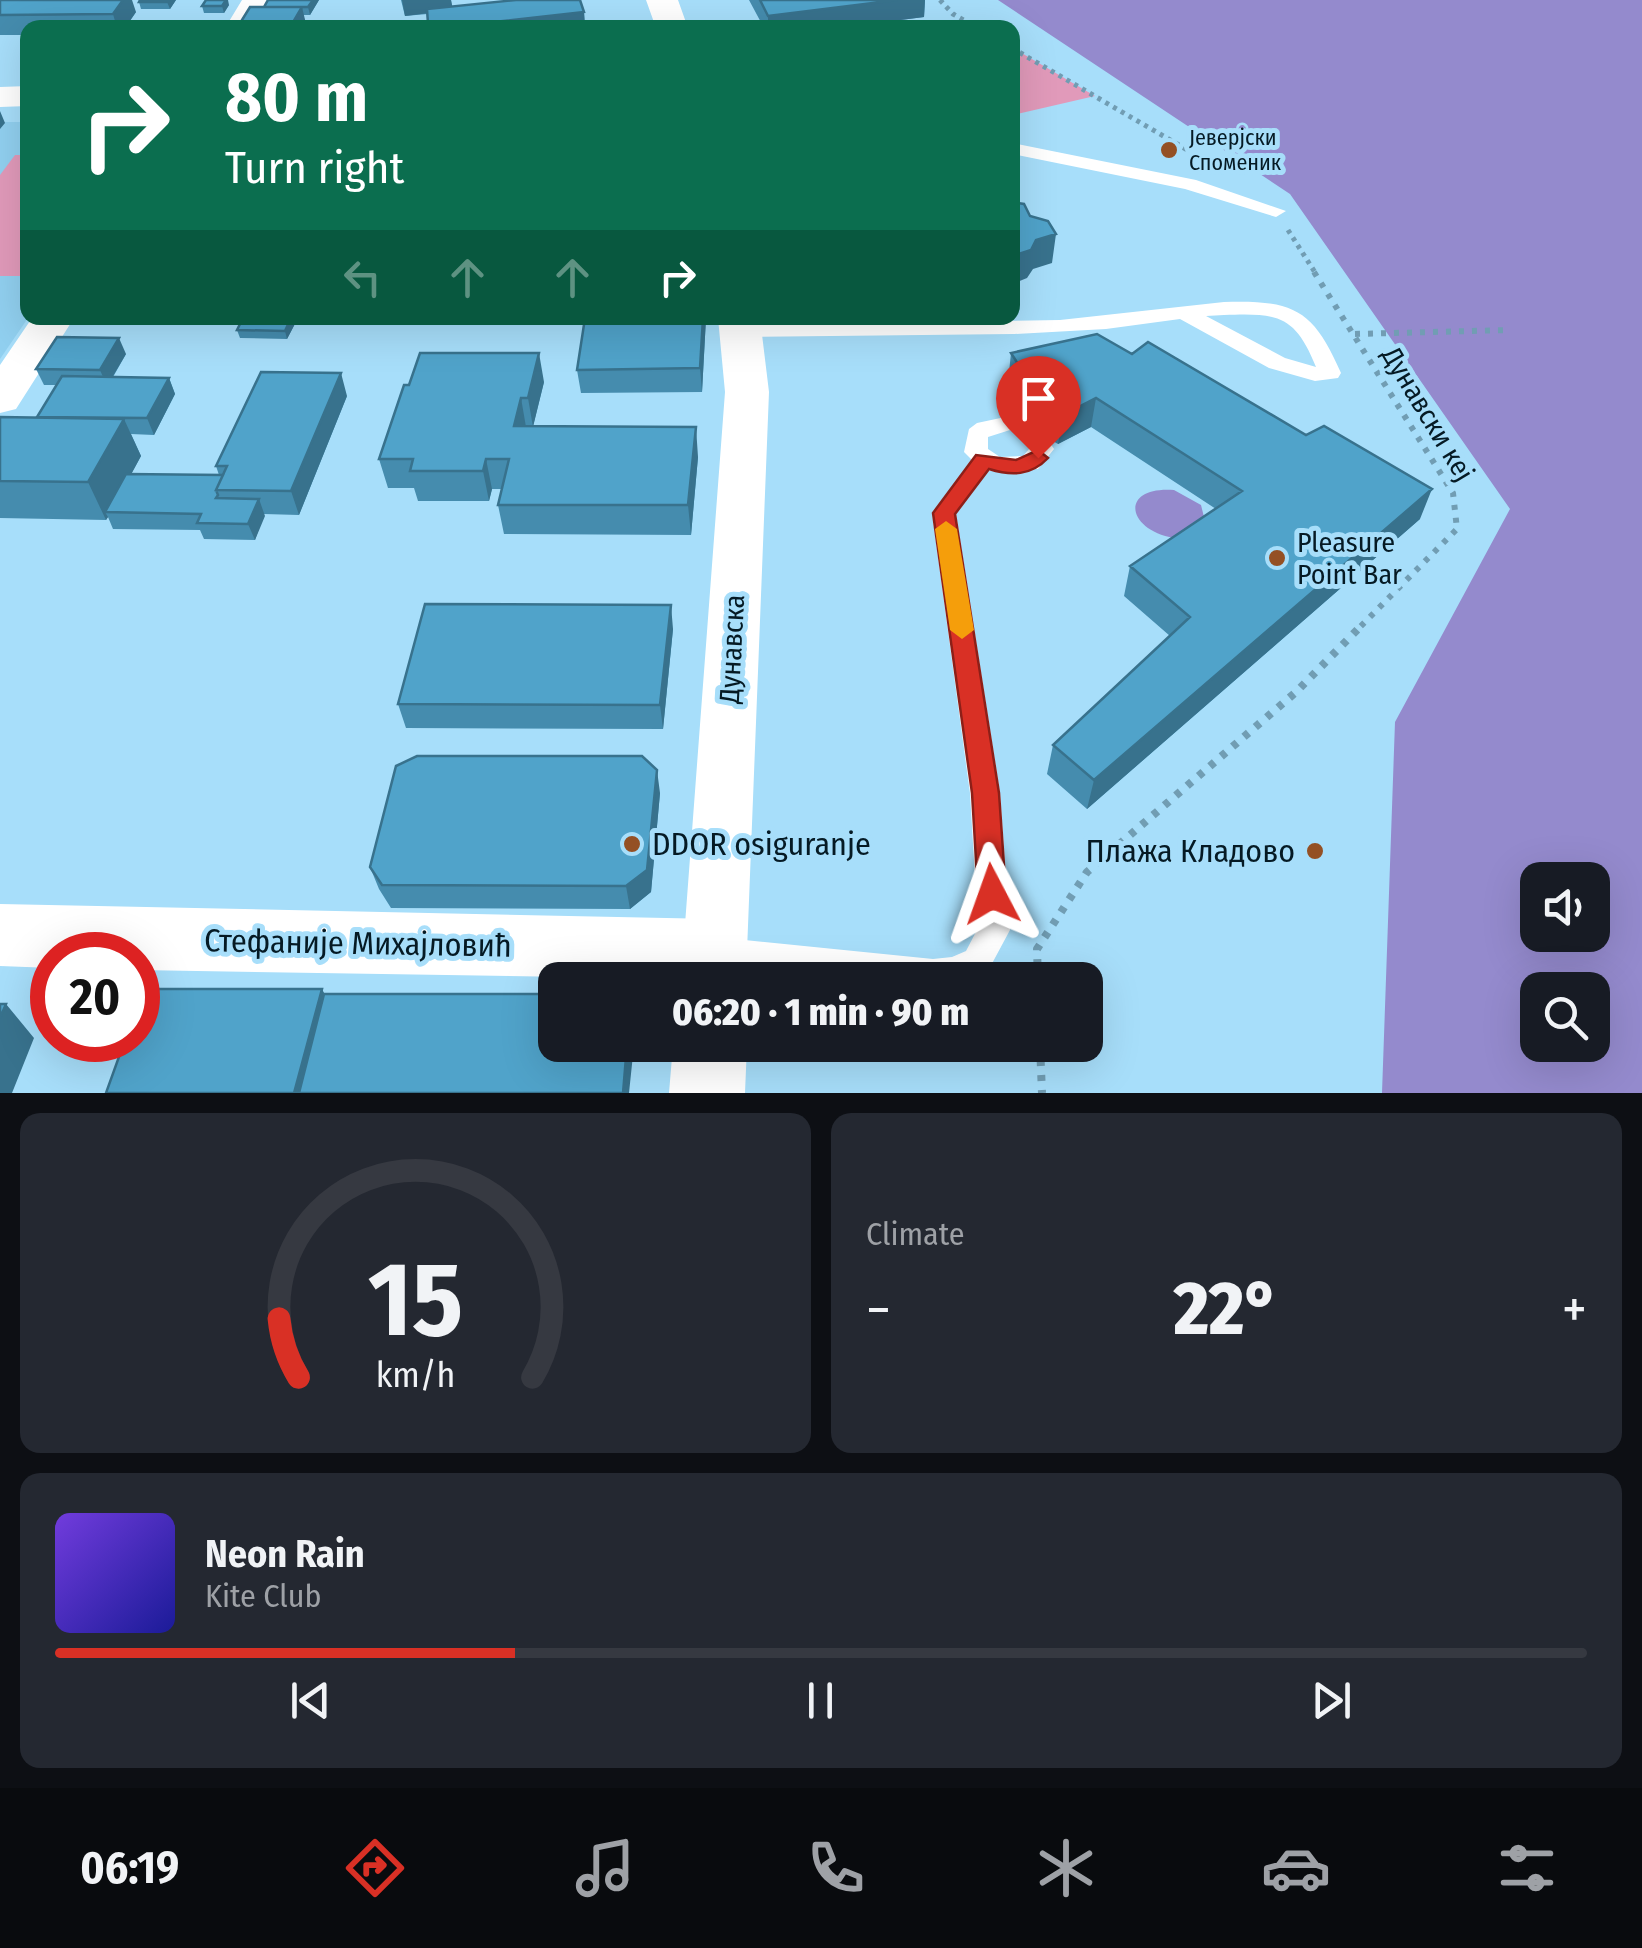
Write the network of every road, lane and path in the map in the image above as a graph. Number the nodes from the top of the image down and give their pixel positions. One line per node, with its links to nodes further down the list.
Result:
1 (940, 0): 2 (path)
2 (967, 20)
3 (1020, 53): 5 (path)
4 (1020, 150): 6 (lane)
5 (1207, 162)
6 (1276, 211): 12 (path, Дунавски кеј)
7 (1186, 314): 7 (lane); 10 (lane)
8 (48, 325): 13 (street)
9 (740, 325): 17 (street, Дунавска)
10 (778, 325)
11 (1509, 330): 12 (path)
12 (1354, 334): 19 (path, Дунавски кеј)
13 (0, 399)
14 (984, 460): 18 (lane)
15 (0, 935): 16 (main road, Стефаније Михајловић)
16 (643, 962)
17 (714, 962)
18 (974, 962)
19 (1037, 962)
20 (709, 1062): 22 (main road)
21 (1041, 1062): 23 (path)
22 (707, 1093)
23 (1042, 1093)

